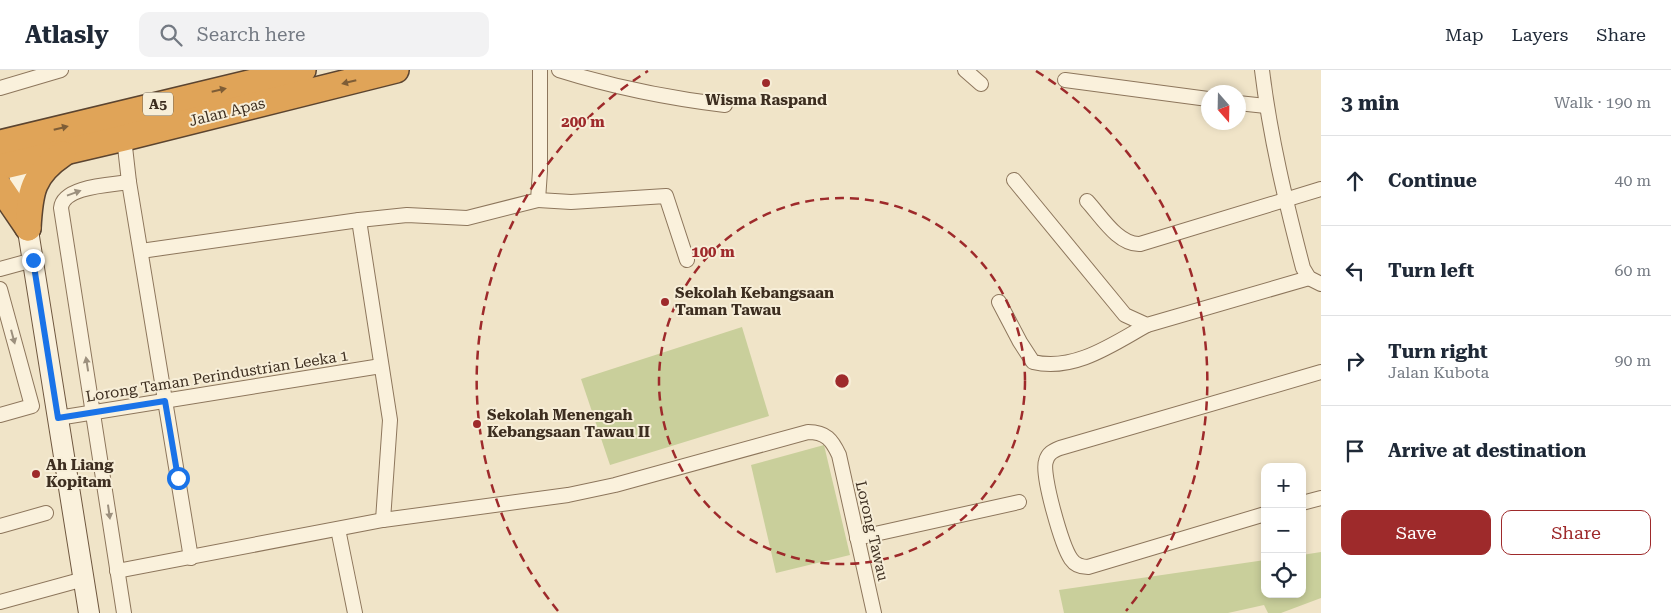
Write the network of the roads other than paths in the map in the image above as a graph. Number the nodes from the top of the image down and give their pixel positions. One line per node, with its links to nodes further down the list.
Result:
1 (61, 70): 10 (street)
2 (303, 70): 16 (highway, Jalan Apas / A5, one-way to 2)
3 (396, 70): 15 (highway, Jalan Apas / A5, one-way to 15)
4 (540, 70): 24 (street)
5 (559, 70): 13 (street)
6 (965, 70): 9 (street)
7 (1262, 70): 14 (street)
8 (1065, 80): 11 (street)
9 (981, 84)
10 (0, 88)
11 (1201, 98)
12 (1246, 104): 14 (street)
13 (725, 105)
14 (1266, 106): 25 (street)
15 (231, 111): 16 (highway); 17 (highway, Jalan Apas / A5)
16 (118, 114): 18 (highway, Jalan Apas / A5, one-way to 16)
17 (119, 139): 19 (highway, Jalan Apas / A5); 21 (street)
18 (6, 148): 19 (highway, Jalan Apas / A5); 28 (street)
19 (69, 150): 28 (highway)
20 (1014, 180): 36 (street)
21 (129, 182): 29 (street); 40 (street, one-way to 21)
22 (1321, 190): 25 (street)
23 (3, 195): 28 (highway)
24 (538, 200): 27 (street); 31 (street)
25 (1285, 200): 26 (street); 33 (street)
26 (1087, 201)
27 (359, 220): 29 (street); 37 (street)
28 (28, 228): 30 (street)
29 (140, 251): 39 (street)
30 (33, 260): 32 (street); 42 (street)
31 (687, 260)
32 (0, 269)
33 (1315, 281): 36 (street)
34 (0, 290): 41 (street, one-way to 41)
35 (999, 302): 36 (street)
36 (1147, 325)
37 (381, 366): 39 (street, Lorong Taman Perindustrian Leeka 1); 48 (street)
38 (1321, 372): 47 (street)
39 (165, 401): 40 (street, Lorong Taman Perindustrian Leeka 1); 52 (street)
40 (94, 412): 42 (street, Lorong Taman Perindustrian Leeka 1); 53 (street, one-way to 53)
41 (0, 415)
42 (61, 417): 54 (street)
43 (1321, 498): 45 (street)
44 (1019, 502): 51 (street)
45 (1306, 502)
46 (46, 513): 49 (street)
47 (1261, 515)
48 (382, 520): 50 (street); 51 (street, Lorong Tawau)
49 (0, 526)
50 (338, 529): 52 (street); 58 (street)
51 (857, 538): 59 (street, Lorong Tawau)
52 (191, 558): 53 (street)
53 (117, 571): 57 (street)
54 (84, 579): 55 (street); 56 (street)
55 (0, 602)
56 (89, 613)
57 (124, 613)
58 (355, 613)
59 (874, 613)

